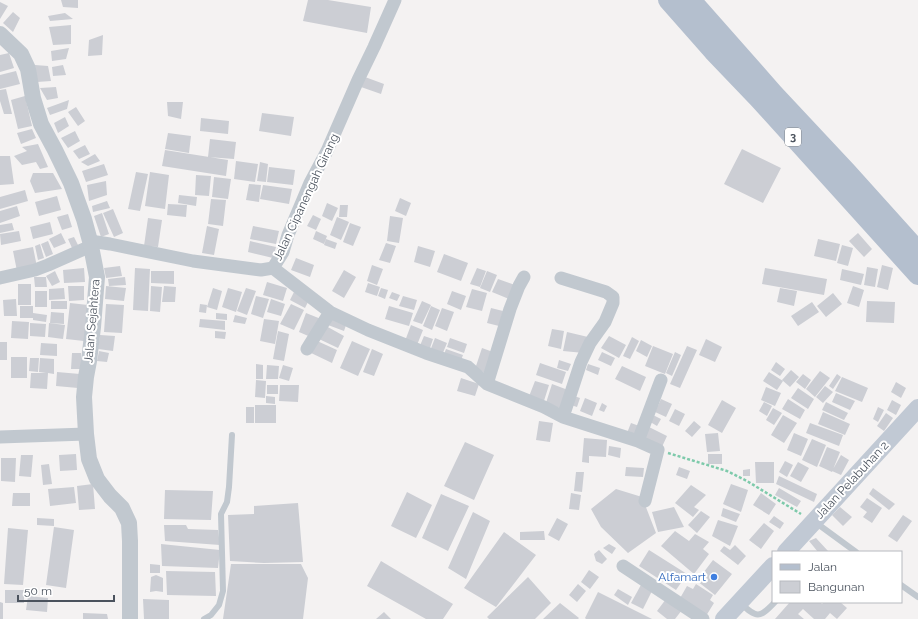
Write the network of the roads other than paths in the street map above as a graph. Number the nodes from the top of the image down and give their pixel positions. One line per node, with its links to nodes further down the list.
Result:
1 (394, 0): 8 (street, Jalan Cipanengah Girang)
2 (668, 0): 5 (main road, 3)
3 (691, 0): 5 (main road, 3)
4 (0, 34): 6 (street, Jalan Sejahtera)
5 (719, 45): 7 (main road, 3); 9 (main road, 3)
6 (90, 243): 8 (street, Jalan Cipanengah Girang); 11 (street); 19 (street, Jalan Sejahtera)
7 (918, 251)
8 (273, 268): 13 (street)
9 (918, 275)
10 (524, 277): 16 (street)
11 (0, 278)
12 (562, 278): 18 (street)
13 (330, 312): 14 (street); 16 (street)
14 (307, 349)
15 (661, 380): 22 (street)
16 (487, 384): 18 (street)
17 (918, 408): 24 (main road, Jalan Pelabuhan 2)
18 (563, 417): 22 (street)
19 (86, 434): 21 (street); 34 (street, Jalan Sejahtera)
20 (232, 435): 35 (lane)
21 (0, 437)
22 (638, 441): 23 (street)
23 (645, 501)
24 (814, 521): 25 (main road, Jalan Pelabuhan 2); 26 (lane)
25 (790, 550)
26 (855, 551)
27 (623, 566): 36 (street)
28 (772, 567): 31 (main road)
29 (902, 586): 30 (lane)
30 (918, 597)
31 (740, 603): 33 (lane); 37 (main road)
32 (774, 603): 33 (lane)
33 (760, 617)
34 (130, 619)
35 (204, 619)
36 (703, 619)
37 (724, 619)

